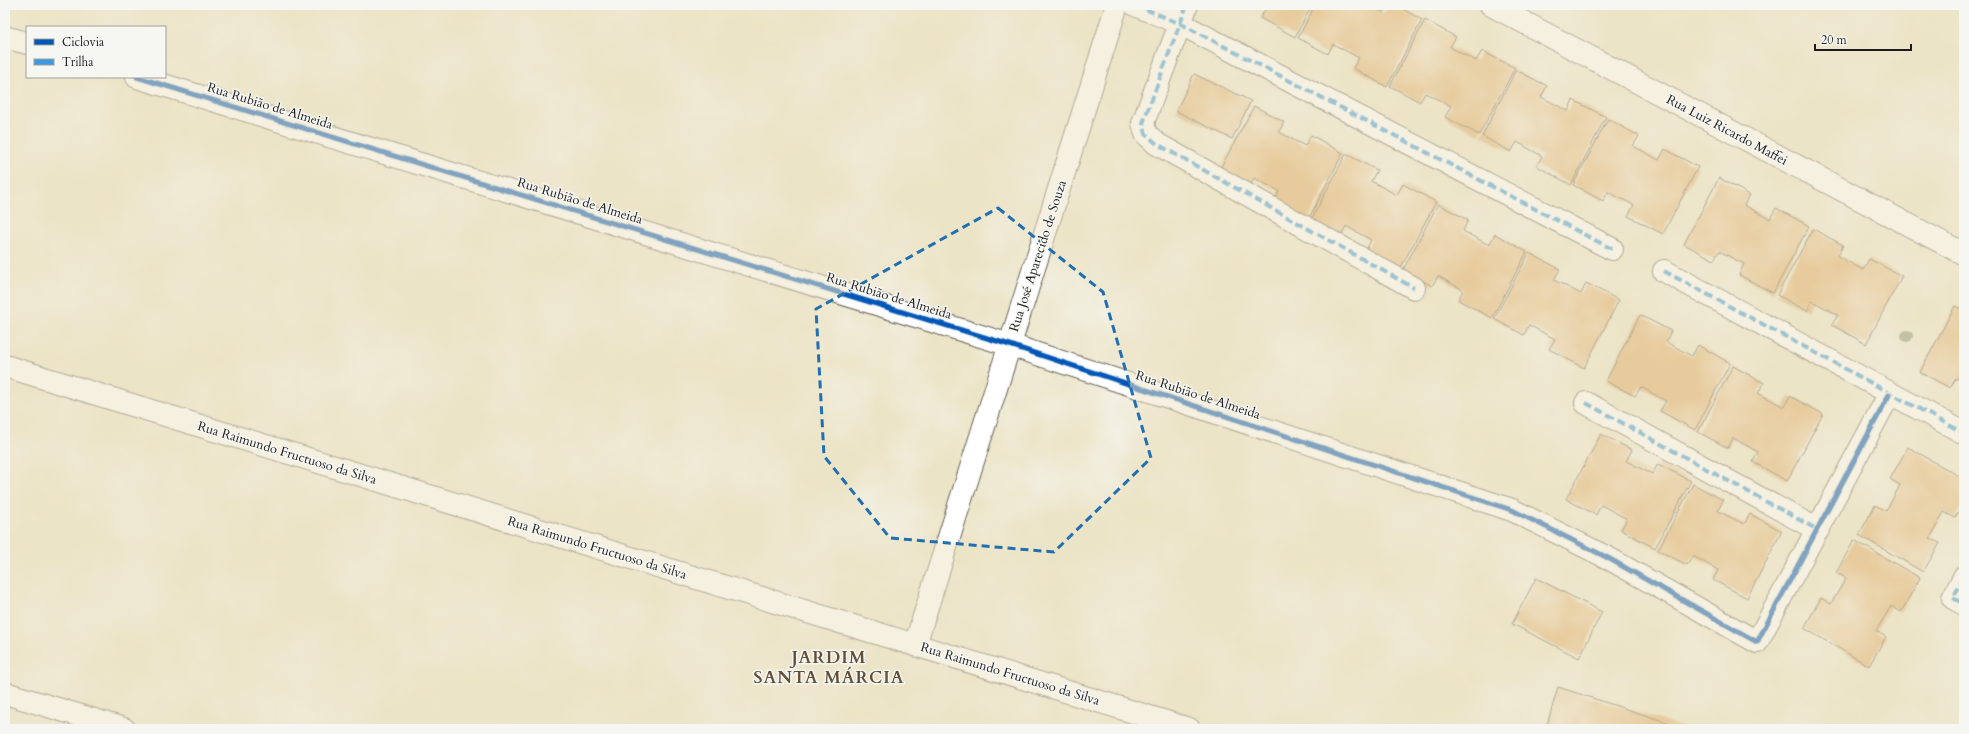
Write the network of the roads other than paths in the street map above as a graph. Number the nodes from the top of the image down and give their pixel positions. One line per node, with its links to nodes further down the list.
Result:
1 (1117, 5): 12 (street, Rua José Aparecido de Souza)
2 (1135, 5): 4 (street)
3 (1490, 5): 9 (street, Rua Luiz Ricardo Maffei)
4 (1184, 14): 8 (street); 11 (street)
5 (5, 37): 6 (street)
6 (26, 43)
7 (140, 78): 12 (street, Rua Rubião de Almeida)
8 (1612, 249)
9 (1964, 254)
10 (1664, 271): 14 (street)
11 (1414, 288)
12 (1010, 345): 17 (street, Rua Rubião de Almeida); 20 (street, Rua José Aparecido de Souza)
13 (5, 366): 20 (street, Rua Raimundo Fructuoso da Silva)
14 (1889, 394): 16 (street); 17 (street)
15 (1586, 403): 17 (street)
16 (1964, 433)
17 (1818, 530)
18 (1964, 577): 19 (street)
19 (1964, 604)
20 (915, 645): 23 (street, Rua Raimundo Fructuoso da Silva)
21 (5, 693): 22 (street)
22 (124, 729)
23 (1189, 729)

